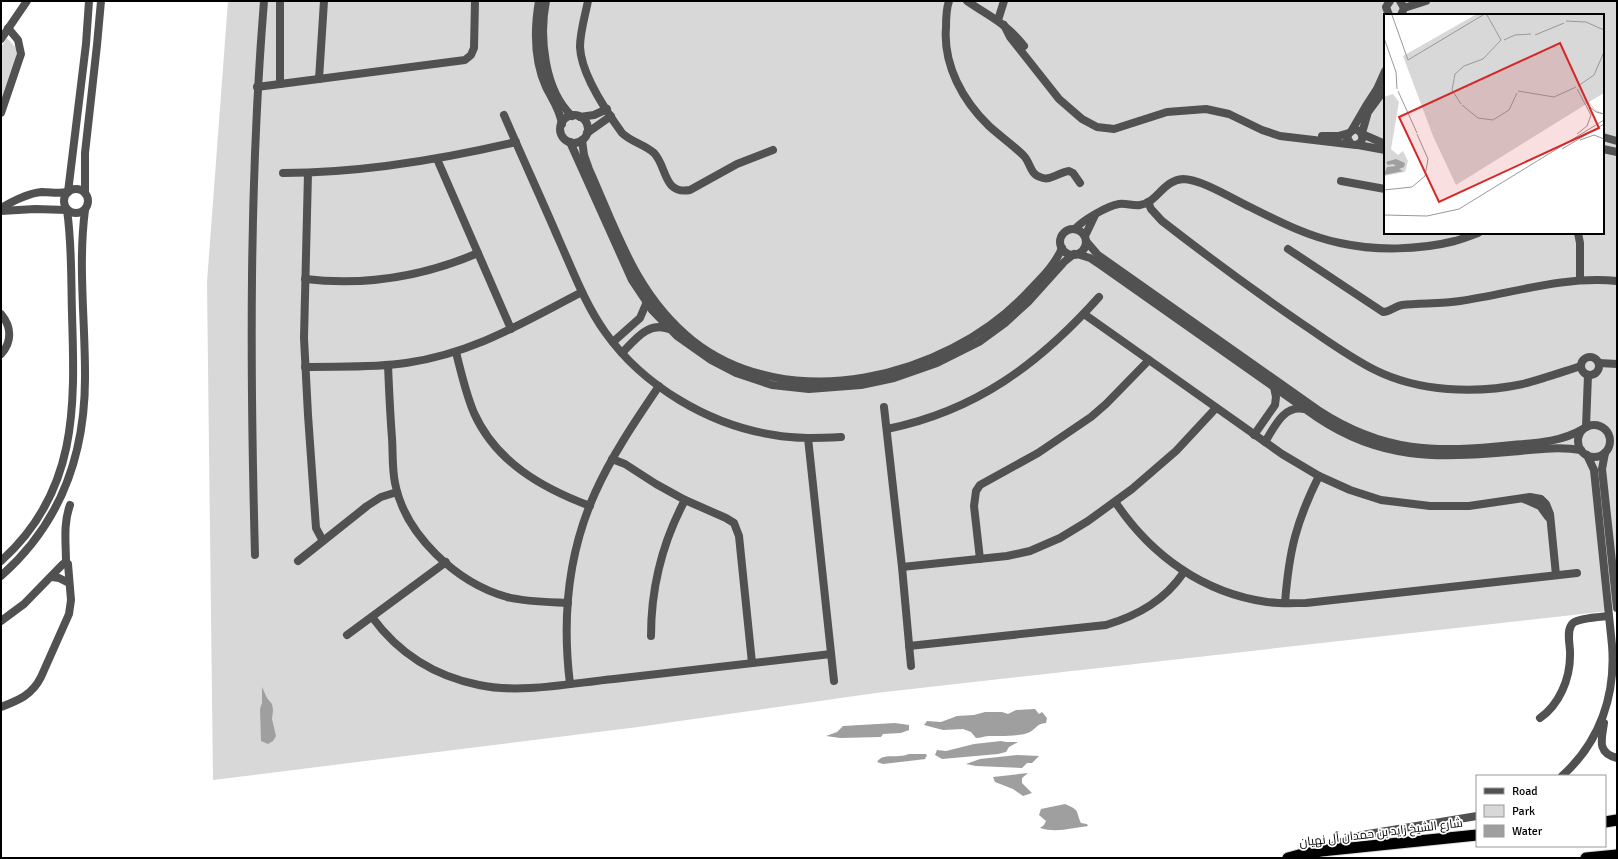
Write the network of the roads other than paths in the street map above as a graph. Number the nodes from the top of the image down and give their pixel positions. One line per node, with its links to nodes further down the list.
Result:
1 (27, 1): 19 (street)
2 (89, 1): 50 (street)
3 (101, 1): 51 (street)
4 (264, 1): 24 (street)
5 (280, 1): 23 (street)
6 (324, 1): 22 (street)
7 (475, 1): 22 (street)
8 (539, 1): 30 (street)
9 (546, 1): 29 (street)
10 (588, 1): 27 (street)
11 (949, 1): 48 (street)
12 (967, 1): 18 (street)
13 (1004, 1): 18 (street)
14 (1380, 1): 17 (street)
15 (1426, 1): 16 (street)
16 (1401, 8)
17 (1388, 11)
18 (1001, 23): 31 (street); 38 (street)
19 (8, 28): 20 (street); 26 (street)
20 (1, 39)
21 (1384, 73): 31 (street)
22 (319, 79): 23 (street)
23 (280, 84): 24 (street)
24 (257, 88): 114 (street)
25 (1384, 90): 32 (street)
26 (1, 113)
27 (609, 113): 29 (street); 33 (street); 41 (street)
28 (504, 115): 36 (street)
29 (576, 116): 30 (street); 33 (street)
30 (562, 124): 37 (street)
31 (1350, 131): 32 (street); 38 (street)
32 (1362, 134): 38 (street); 39 (street)
33 (585, 137): 37 (street); 63 (street)
34 (1604, 137): 35 (street)
35 (1617, 141)
36 (516, 142): 44 (street); 70 (street)
37 (570, 142): 72 (street)
38 (1355, 144): 42 (street)
39 (1384, 144)
40 (1604, 149): 43 (street)
41 (773, 150)
42 (1384, 150)
43 (1617, 152)
44 (437, 159): 46 (street); 65 (street)
45 (282, 173): 46 (street)
46 (308, 173): 67 (street)
47 (1341, 181): 49 (street)
48 (1080, 183)
49 (1384, 189)
50 (68, 192): 51 (street); 52 (street); 56 (street)
51 (85, 193): 57 (street)
52 (32, 195): 54 (street); 55 (street)
53 (1148, 202): 58 (street); 60 (street); 87 (street)
54 (1, 209): 55 (street)
55 (35, 209): 56 (street)
56 (67, 210): 57 (street); 116 (street)
57 (85, 210): 124 (street)
58 (1095, 215): 59 (street); 62 (street)
59 (1075, 229): 62 (street); 63 (street)
60 (1473, 234)
61 (1578, 234): 68 (street)
62 (1085, 239): 66 (street); 95 (street)
63 (1062, 248): 66 (street)
64 (1288, 249): 68 (street)
65 (478, 253): 67 (street); 76 (street)
66 (1075, 254): 77 (street); 91 (street)
67 (305, 279): 88 (street)
68 (1580, 280): 69 (street)
69 (1617, 281)
70 (582, 292): 76 (street); 79 (street)
71 (1099, 297): 74 (street)
72 (646, 304): 75 (street); 77 (street)
73 (1, 314): 82 (street)
74 (1084, 314): 83 (street); 96 (street)
75 (629, 328): 78 (street); 79 (street)
76 (511, 329): 80 (street)
77 (669, 329): 78 (street)
78 (638, 338): 81 (street)
79 (613, 342): 81 (street)
80 (456, 352): 86 (street); 112 (street)
81 (622, 352): 90 (street)
82 (1, 354)
83 (1149, 360): 93 (street); 115 (street)
84 (1599, 363): 85 (street); 87 (street); 89 (street)
85 (1617, 364)
86 (388, 365): 88 (street); 108 (street)
87 (1581, 366): 89 (street)
88 (305, 367): 113 (street)
89 (1588, 375): 95 (street)
90 (659, 386): 101 (street); 106 (street)
91 (1274, 387): 94 (street); 99 (street)
92 (884, 407): 96 (street)
93 (1216, 408): 99 (street); 110 (street)
94 (1304, 409): 102 (street); 104 (street)
95 (1584, 428): 97 (street); 104 (street)
96 (886, 429): 120 (street)
97 (1606, 429): 98 (street); 103 (street)
98 (1617, 433)
99 (1254, 435): 102 (street)
100 (841, 437): 101 (street)
101 (808, 438): 136 (street)
102 (1265, 442): 107 (street)
103 (1614, 443): 105 (street)
104 (1584, 453): 105 (street); 130 (street)
105 (1605, 453): 129 (street)
106 (612, 459): 109 (street); 112 (street)
107 (1319, 476): 123 (street); 128 (street)
108 (397, 492): 113 (street); 118 (street)
109 (684, 500): 134 (street); 137 (street)
110 (1116, 503): 115 (street); 121 (street)
111 (70, 505): 119 (street)
112 (590, 506): 127 (street)
113 (323, 541): 117 (street)
114 (256, 556)
115 (980, 559): 120 (street)
116 (1, 561)
117 (298, 561)
118 (446, 562): 127 (street); 131 (street)
119 (66, 563): 125 (street); 126 (street)
120 (902, 567): 135 (street)
121 (1184, 572): 128 (street); 135 (street)
122 (1576, 573): 123 (street)
123 (1556, 574): 128 (street)
124 (1, 576)
125 (52, 577): 126 (street); 132 (street)
126 (69, 583): 141 (street)
127 (568, 603): 140 (street)
128 (1286, 603)
129 (1617, 608)
130 (1609, 616): 142 (street); 143 (street)
131 (372, 617): 133 (street); 140 (street)
132 (1, 622)
133 (347, 636)
134 (651, 636)
135 (909, 646): 138 (street)
136 (831, 654): 137 (street); 139 (street)
137 (752, 663): 140 (street)
138 (911, 666)
139 (834, 681)
140 (570, 684)
141 (1, 707)
142 (1605, 712): 144 (street); 145 (street)
143 (1540, 718)
144 (1617, 758)
145 (1563, 775)
146 (1476, 816): 150 (street)
147 (1617, 820): 148 (highway)
148 (1606, 822)
149 (1476, 835): 150 (highway, شارع الشيخ زايد بن حمدان آل نهيان)
150 (1321, 852): 152 (highway, شارع الشيخ زايد بن حمدان آل نهيان)
151 (1617, 855): 153 (highway)
152 (1288, 858)
153 (1586, 858)

